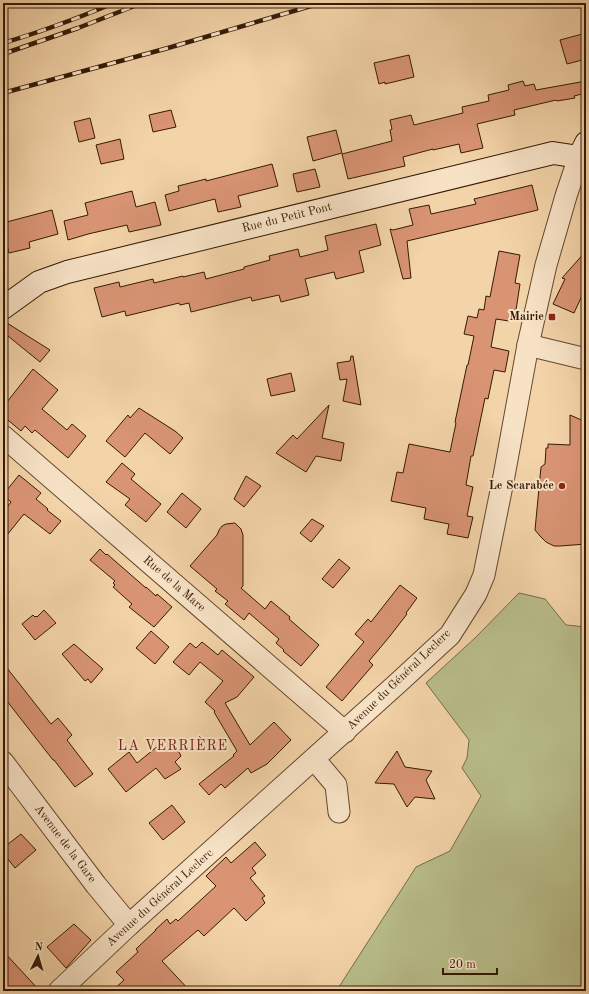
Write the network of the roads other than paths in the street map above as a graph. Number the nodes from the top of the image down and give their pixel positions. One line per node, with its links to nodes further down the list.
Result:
1 (584, 155): 2 (street, Rue du Petit Pont); 3 (street, Avenue du Général Leclerc)
2 (3, 308)
3 (528, 345): 4 (street); 6 (street, Avenue du Général Leclerc)
4 (586, 359)
5 (3, 436): 6 (street, Rue de la Mare)
6 (345, 732): 7 (street, Avenue du Général Leclerc)
7 (314, 760): 9 (street); 10 (street, Avenue du Général Leclerc)
8 (3, 762): 10 (street, Avenue de la Gare)
9 (339, 812)
10 (130, 925): 11 (street, Avenue du Général Leclerc)
11 (59, 991)

